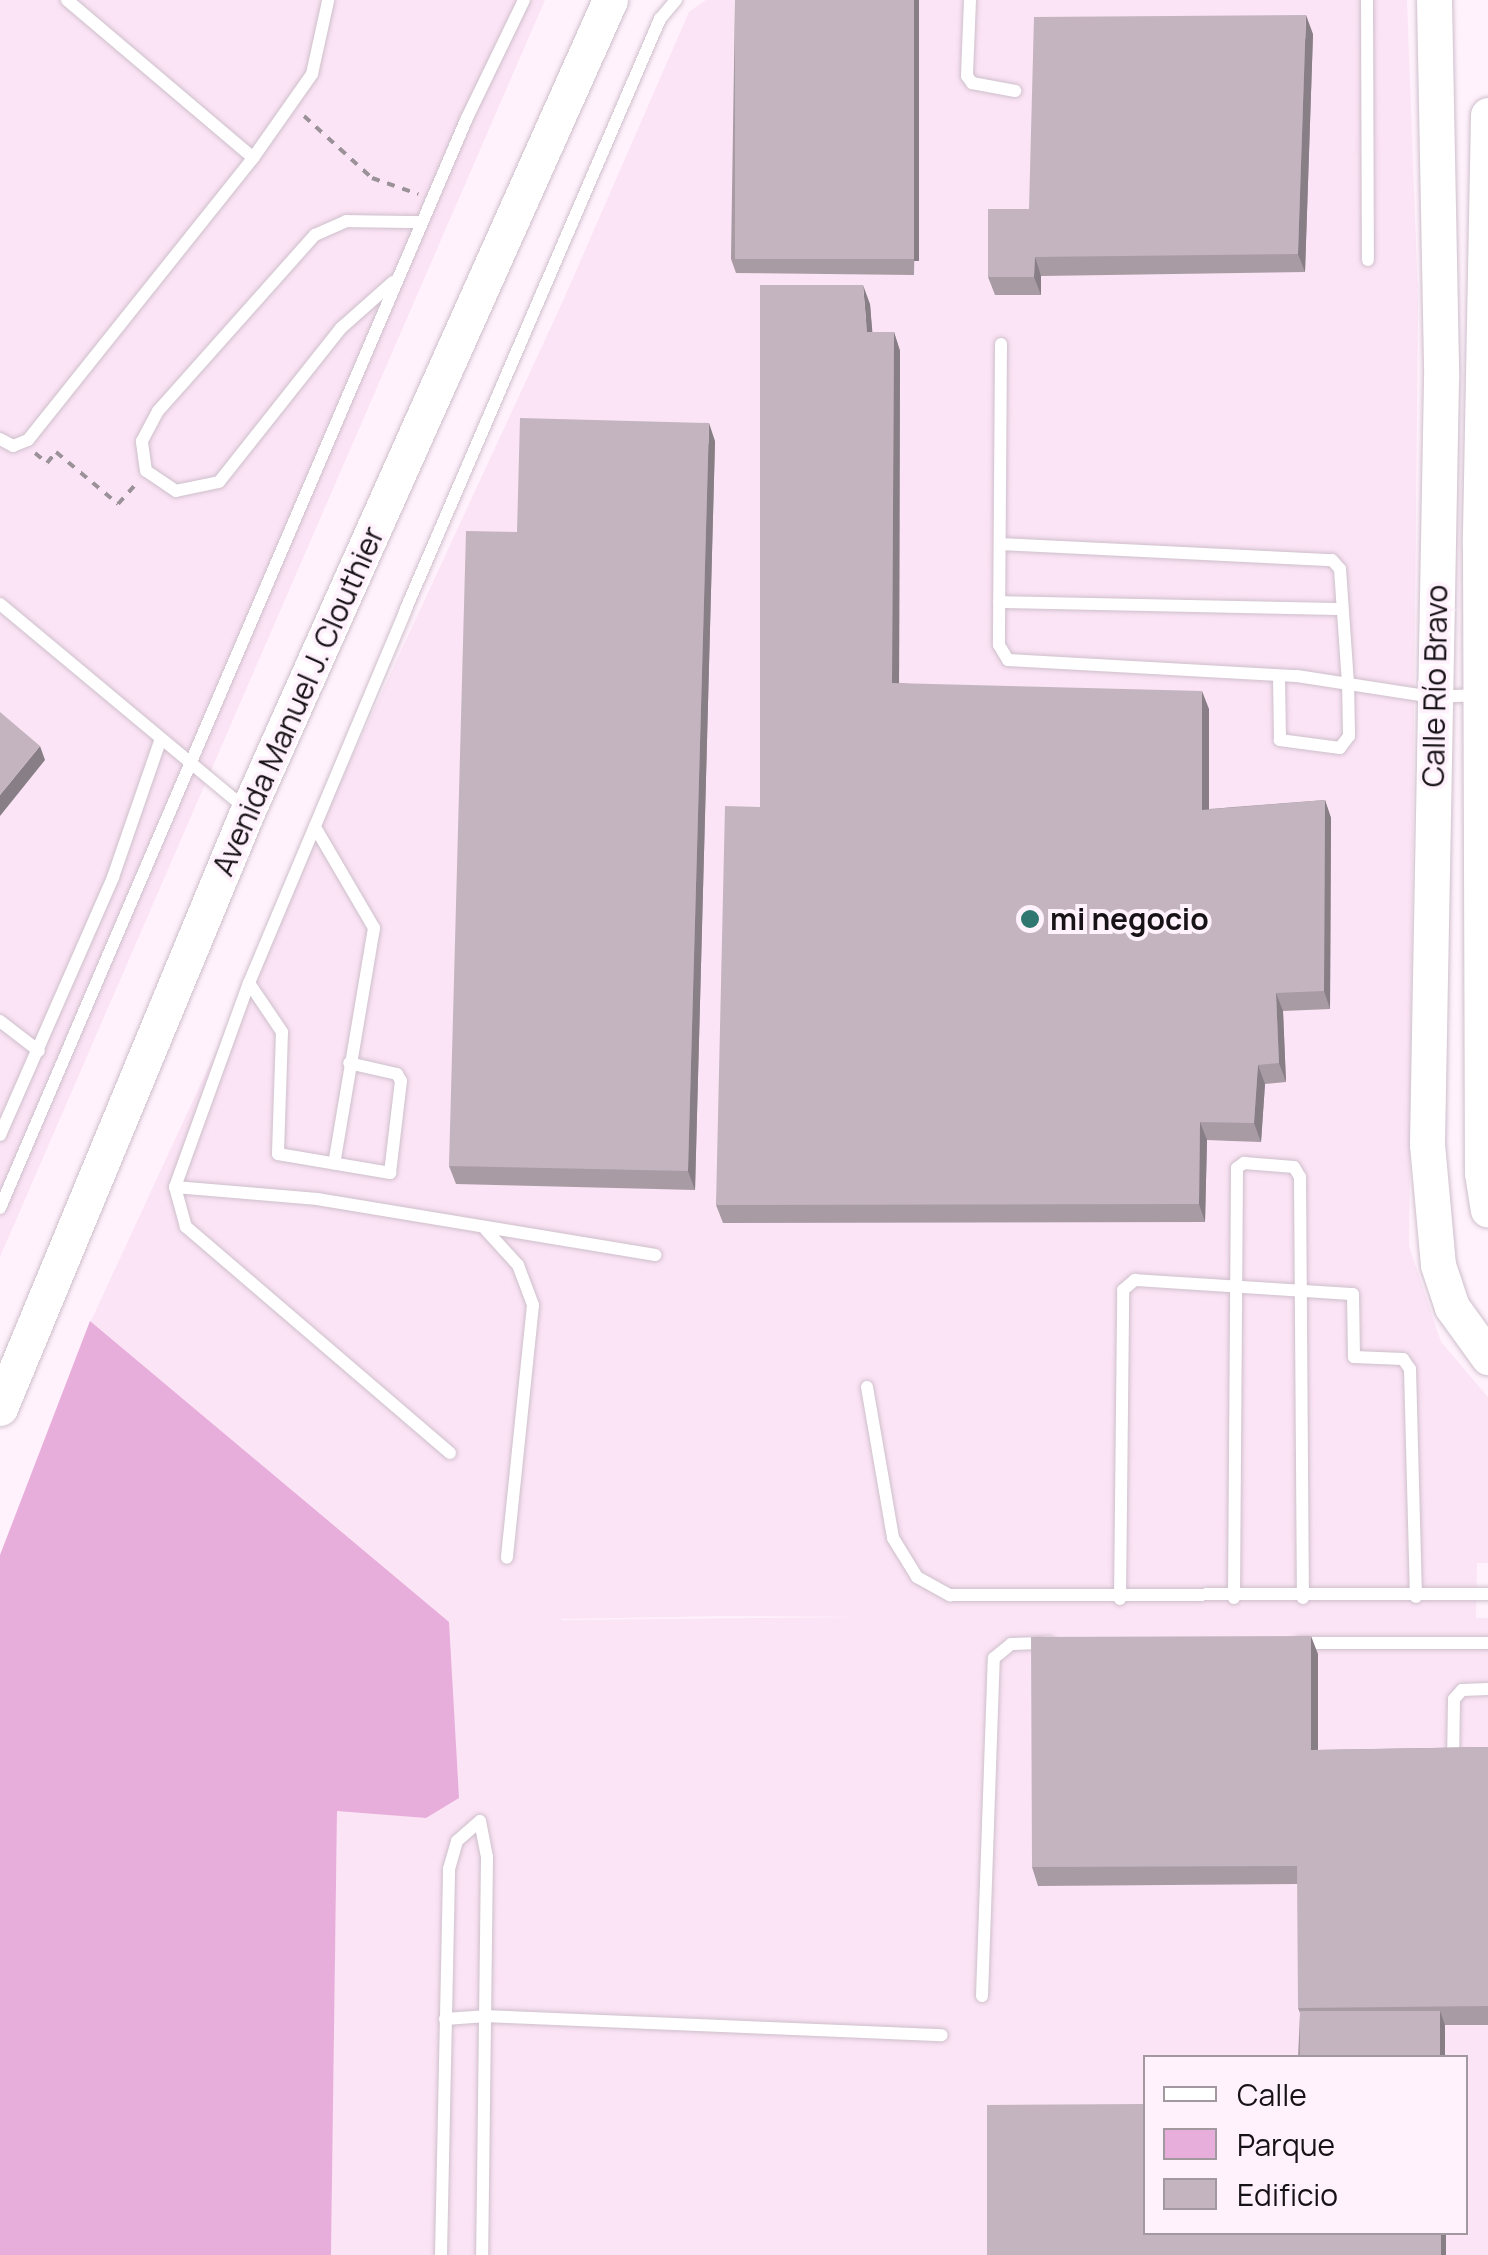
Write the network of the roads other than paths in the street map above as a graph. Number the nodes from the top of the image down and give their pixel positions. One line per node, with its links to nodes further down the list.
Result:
1 (67, 0): 11 (lane)
2 (524, 0): 12 (lane)
3 (610, 0): 30 (street, Avenida Manuel J. Clouthier)
4 (676, 0): 32 (lane)
5 (970, 0): 9 (lane)
6 (1367, 0): 13 (lane)
7 (1434, 0): 19 (street, Calle Río Bravo)
8 (328, 1): 11 (lane)
9 (1015, 91)
10 (1488, 115): 15 (street, Calle Río Bravo)
11 (253, 158): 17 (lane)
12 (422, 222): 14 (lane); 14 (lane)
13 (1368, 260)
14 (398, 277): 29 (lane)
15 (1486, 330): 20 (street, Calle Río Bravo)
16 (1001, 344): 18 (lane)
17 (0, 438)
18 (1000, 544): 21 (lane); 23 (lane)
19 (1438, 544): 20 (street); 27 (street, Calle Río Bravo)
20 (1480, 546): 26 (street, Calle Río Bravo)
21 (999, 602): 23 (lane); 24 (lane)
22 (0, 604): 28 (lane)
23 (1342, 610): 25 (lane)
24 (1279, 676): 25 (lane); 25 (lane)
25 (1348, 682): 27 (lane)
26 (1480, 695): 27 (lane); 31 (street, Calle Río Bravo)
27 (1433, 697): 47 (street, Calle Río Bravo)
28 (160, 741): 29 (lane); 35 (lane)
29 (192, 768): 30 (lane); 41 (lane)
30 (248, 810): 49 (street, Avenida Manuel J. Clouthier)
31 (1484, 823): 42 (street, Calle Río Bravo)
32 (314, 827): 33 (lane); 36 (lane)
33 (249, 983): 39 (lane); 40 (lane)
34 (0, 1022): 35 (lane)
35 (39, 1051): 37 (lane)
36 (349, 1063): 39 (lane); 39 (lane)
37 (3, 1116): 38 (lane)
38 (0, 1135)
39 (334, 1164)
40 (175, 1188): 43 (lane); 50 (lane)
41 (0, 1208)
42 (1488, 1210)
43 (486, 1230): 44 (lane); 51 (lane)
44 (655, 1255)
45 (1235, 1284): 46 (lane); 46 (lane); 54 (lane); 55 (lane)
46 (1302, 1288): 53 (lane); 56 (lane)
47 (1488, 1357)
48 (867, 1387): 54 (lane)
49 (0, 1408)
50 (450, 1453)
51 (506, 1558)
52 (1488, 1594): 53 (lane)
53 (1416, 1597): 56 (lane)
54 (1120, 1598): 55 (lane)
55 (1234, 1598): 56 (lane)
56 (1303, 1598)
57 (1073, 1644): 62 (lane)
58 (1290, 1644): 59 (lane)
59 (1488, 1644)
60 (1488, 1688): 61 (lane)
61 (1453, 1780)
62 (982, 1996)
63 (484, 2016): 64 (lane); 64 (lane); 65 (lane); 67 (lane)
64 (445, 2020): 66 (lane)
65 (942, 2035)
66 (441, 2255)
67 (482, 2255)

